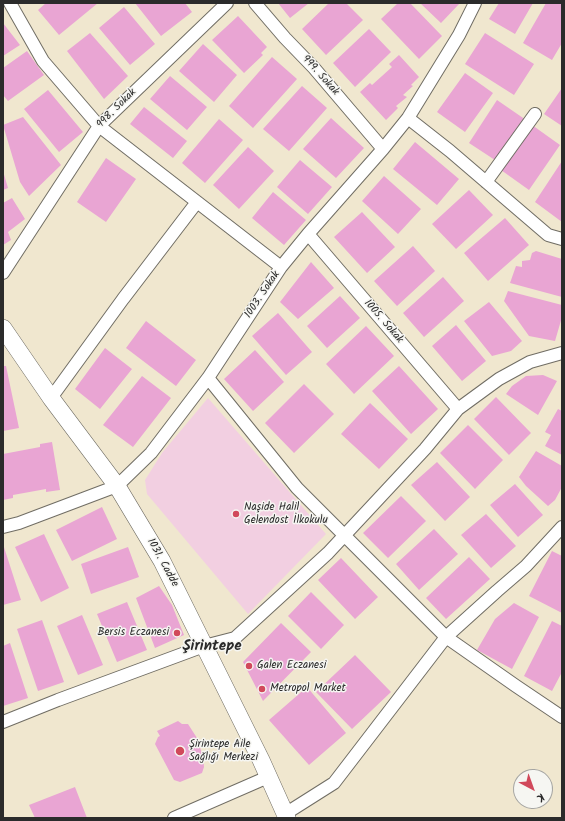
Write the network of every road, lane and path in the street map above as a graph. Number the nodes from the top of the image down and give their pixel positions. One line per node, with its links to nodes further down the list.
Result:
1 (10, 3): 7 (street)
2 (227, 3): 7 (street, 998. Sokak)
3 (255, 3): 8 (street, 999. Sokak)
4 (476, 3): 6 (street, 1003. Sokak)
5 (535, 114): 9 (street)
6 (408, 118): 8 (street, 1003. Sokak); 9 (street)
7 (99, 126): 10 (street); 14 (street, 998. Sokak)
8 (384, 149): 11 (street, 1003. Sokak)
9 (486, 182): 12 (street)
10 (197, 202): 13 (street); 18 (street)
11 (308, 234): 13 (street, 1003. Sokak); 19 (street, 1005. Sokak)
12 (562, 239)
13 (281, 267): 17 (street, 1003. Sokak)
14 (3, 273)
15 (6, 337): 18 (street, 1031. Cadde)
16 (562, 353): 19 (street)
17 (208, 378): 20 (street, 1003. Sokak); 23 (street)
18 (52, 398): 20 (street, 1031. Cadde)
19 (458, 409): 23 (street)
20 (117, 486): 21 (street, 1003. Sokak); 25 (street, 1031. Cadde)
21 (3, 527)
22 (562, 527): 24 (street)
23 (345, 535): 24 (street); 25 (street)
24 (446, 637): 26 (street); 29 (street)
25 (204, 646): 27 (street); 28 (street, 1031. Cadde)
26 (562, 717)
27 (3, 722)
28 (268, 777): 29 (street, 1031. Cadde); 30 (street)
29 (286, 816)
30 (174, 818)

